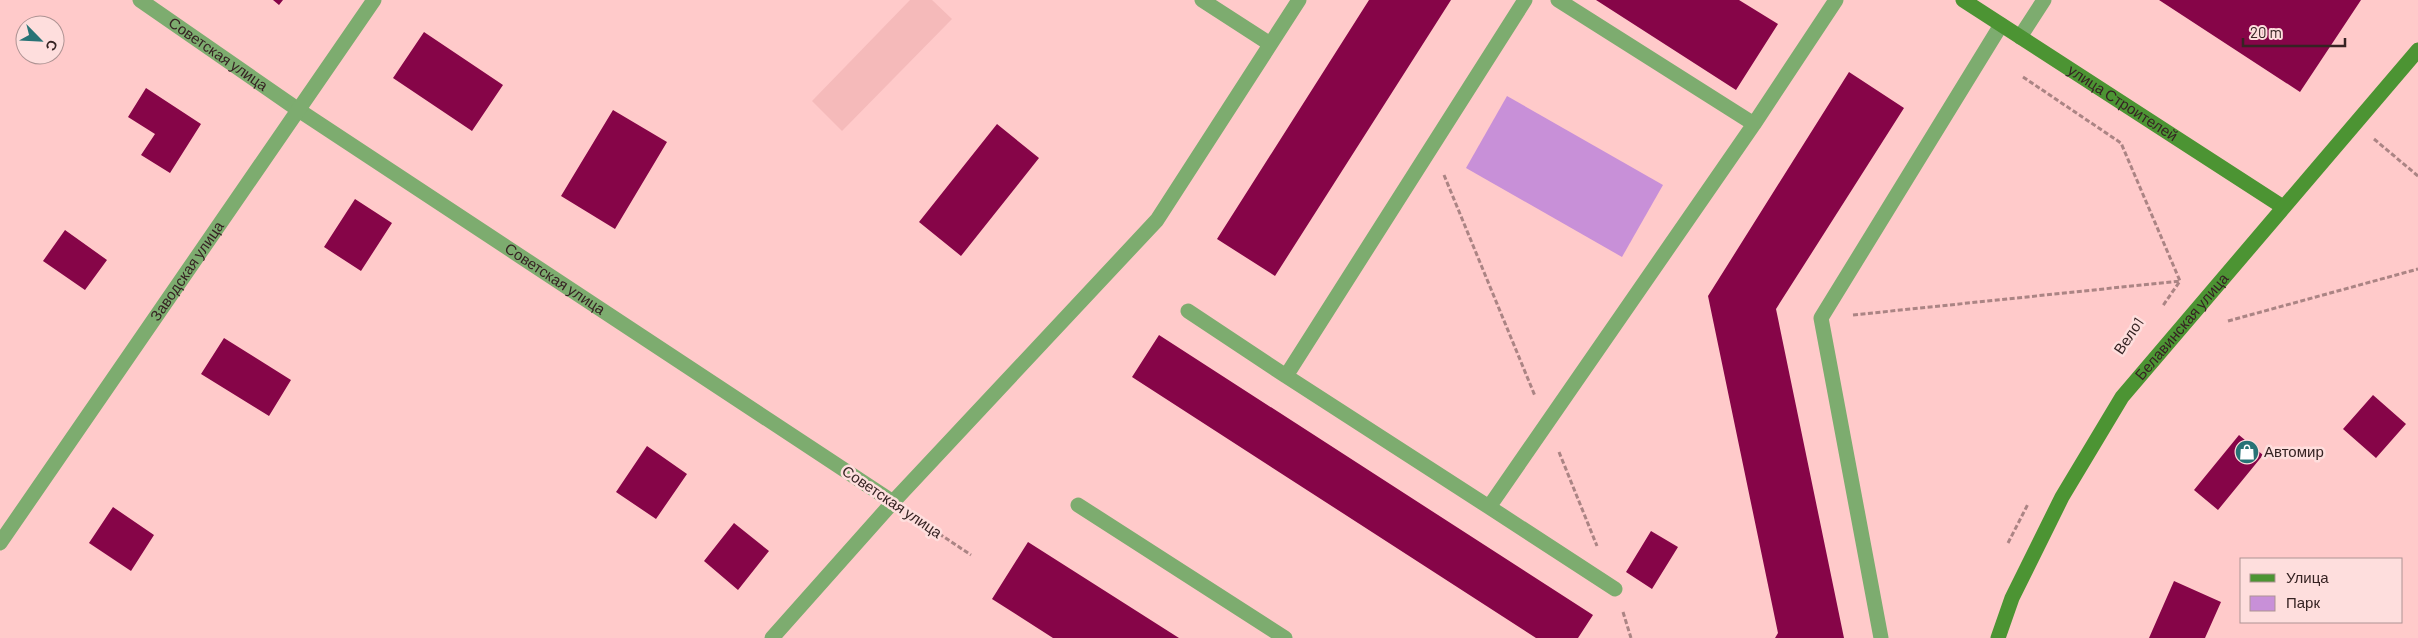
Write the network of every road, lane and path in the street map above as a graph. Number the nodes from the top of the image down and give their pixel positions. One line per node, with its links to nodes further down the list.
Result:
1 (140, 0): 15 (street, Советская улица)
2 (374, 0): 15 (street, Заводская улица)
3 (1202, 0): 12 (street)
4 (1298, 0): 12 (street)
5 (1525, 0): 18 (street)
6 (1558, 0): 16 (street)
7 (1836, 0): 16 (street)
8 (1963, 0): 10 (main road, улица Строителей)
9 (2044, 0): 11 (street)
10 (2001, 25): 11 (main road, улица Строителей); 25 (street)
11 (2020, 37): 20 (main road, улица Строителей)
12 (1270, 44): 30 (street)
13 (2416, 57): 20 (main road, Белавинская улица)
14 (2023, 77): 22 (path)
15 (300, 111): 30 (street, Советская улица); 33 (street, Заводская улица)
16 (1754, 124): 28 (street)
17 (2374, 138): 19 (path)
18 (1432, 147): 27 (street); 28 (path)
19 (2418, 176)
20 (2283, 207): 41 (main road, Белавинская улица)
21 (2418, 269): 26 (path)
22 (2180, 281): 24 (path, Вело1); 25 (path)
23 (1188, 311): 27 (street)
24 (2158, 313)
25 (1821, 318): 40 (street)
26 (2228, 321)
27 (1286, 376): 32 (street)
28 (1546, 423): 32 (street); 36 (path)
29 (2032, 498): 34 (path)
30 (893, 502): 35 (path, Советская улица); 37 (street)
31 (1078, 505): 38 (street)
32 (1489, 507): 36 (street)
33 (0, 543)
34 (2006, 548)
35 (971, 555)
36 (1616, 590): 39 (path)
37 (772, 638)
38 (1286, 638)
39 (1632, 638)
40 (1881, 638)
41 (1998, 638)

